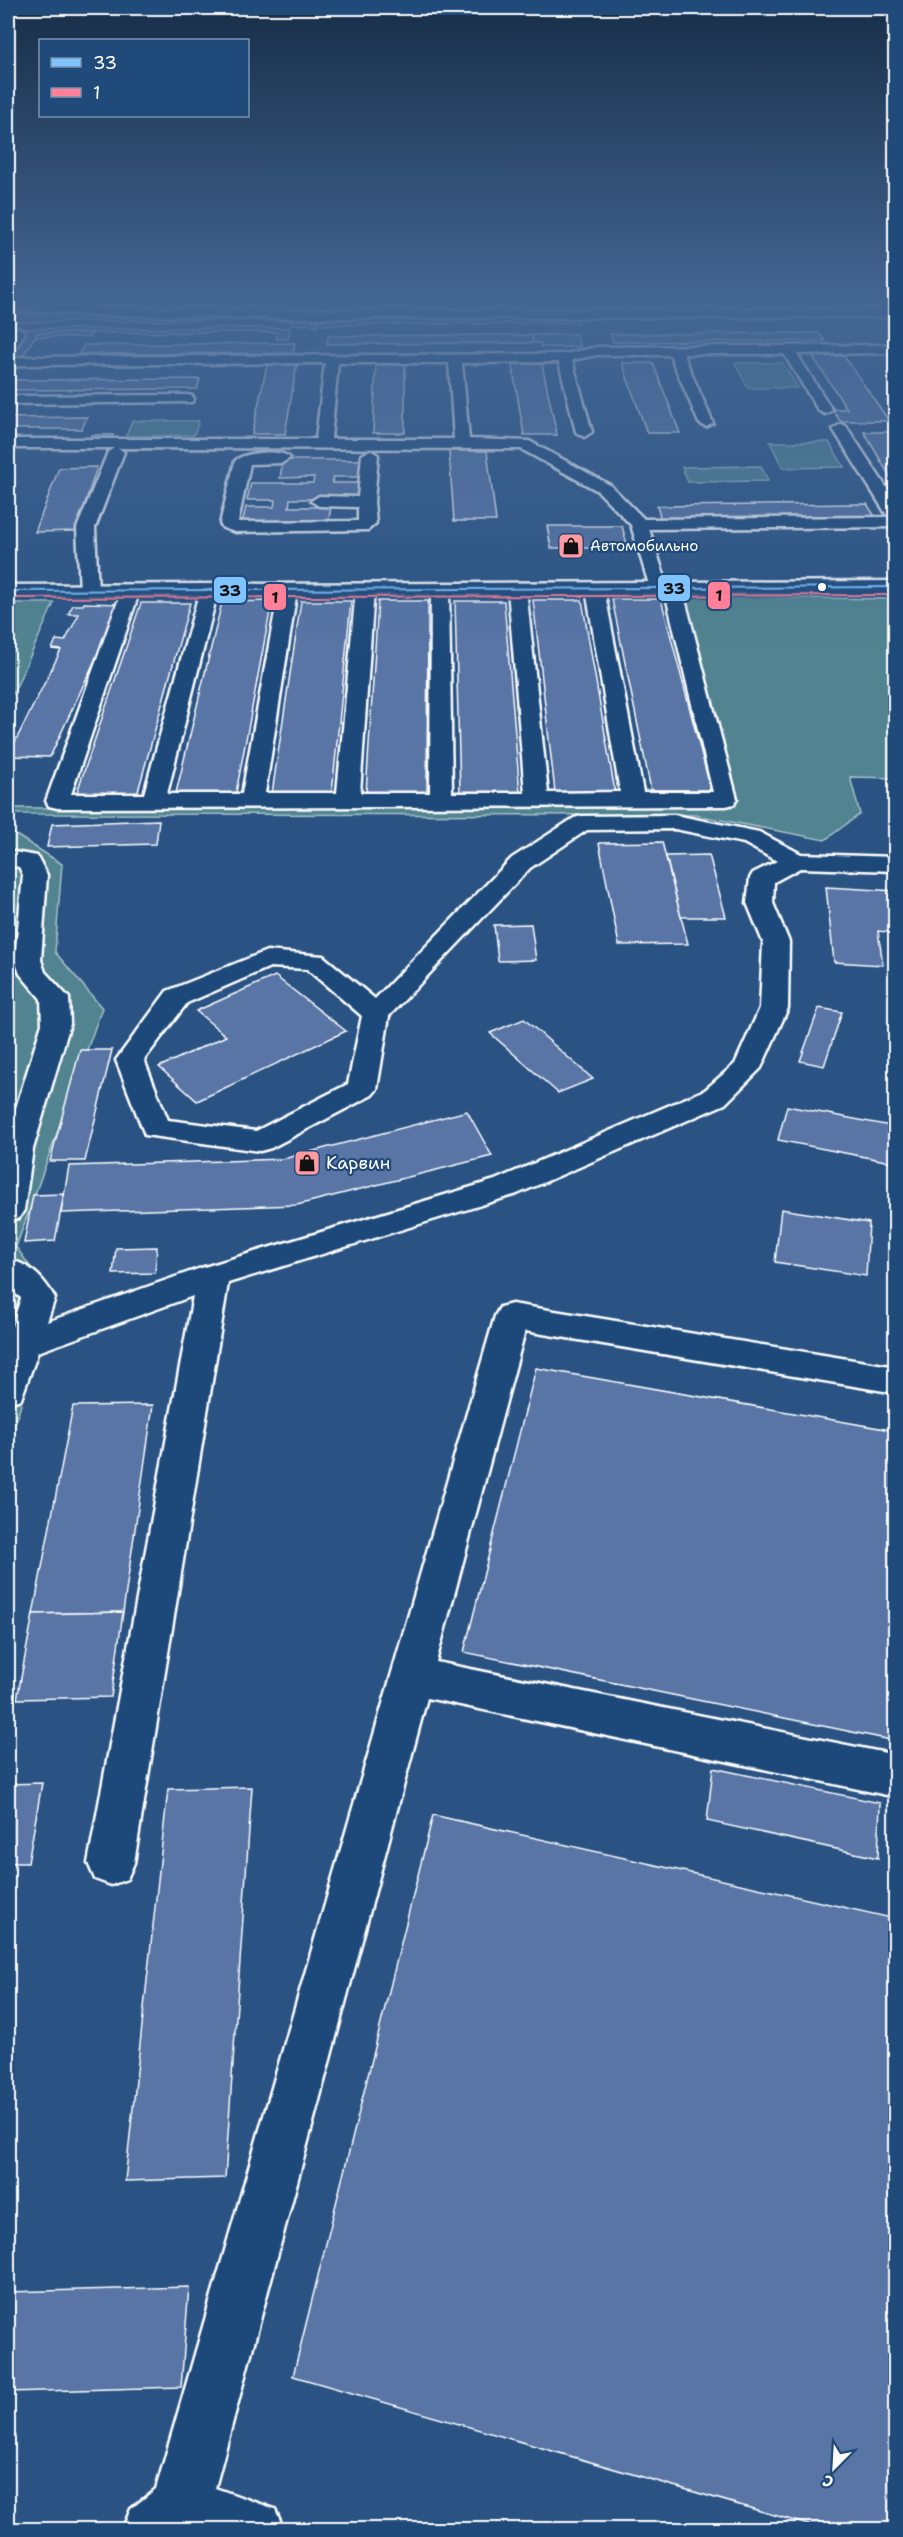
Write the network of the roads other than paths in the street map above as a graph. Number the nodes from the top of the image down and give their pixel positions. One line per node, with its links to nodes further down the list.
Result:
1 (326, 417): 9 (street)
2 (460, 417): 10 (street)
3 (580, 417): 7 (street)
4 (704, 417): 5 (street)
5 (706, 423)
6 (842, 429): 15 (street)
7 (584, 432)
8 (8, 443): 9 (street)
9 (323, 443): 11 (street)
10 (462, 443): 11 (street); 17 (street)
11 (371, 449): 14 (street); 14 (street)
12 (116, 452): 28 (street)
13 (319, 501): 14 (street)
14 (366, 502)
15 (896, 516)
16 (896, 522): 17 (street)
17 (639, 524): 19 (street)
18 (896, 587): 19 (street)
19 (666, 588): 21 (street); 31 (street)
20 (365, 589): 24 (street); 25 (street); 33 (street)
21 (595, 589): 26 (street); 30 (street)
22 (131, 590): 23 (street); 28 (street); 35 (street)
23 (209, 590): 24 (street); 35 (street)
24 (288, 590): 32 (street)
25 (440, 590): 26 (street); 34 (street)
26 (517, 590): 29 (street)
27 (8, 591): 28 (street)
28 (89, 591)
29 (537, 799): 30 (street); 34 (street)
30 (633, 799): 31 (street)
31 (726, 799): 36 (street)
32 (252, 800): 33 (street); 35 (street)
33 (348, 800): 34 (street)
34 (441, 800)
35 (154, 801)
36 (751, 837): 38 (street); 41 (street)
37 (8, 858): 40 (street)
38 (796, 861): 39 (street); 45 (street)
39 (896, 864)
40 (18, 960): 42 (street)
41 (376, 1014): 41 (street)
42 (13, 1149): 43 (street)
43 (8, 1210)
44 (8, 1271): 46 (street)
45 (213, 1276): 46 (street); 51 (street)
46 (25, 1343): 48 (street)
47 (896, 1380): 49 (street)
48 (8, 1389)
49 (412, 1676): 50 (street); 52 (street)
50 (896, 1776)
51 (111, 1863)
52 (166, 2518): 53 (street)
53 (254, 2529)

